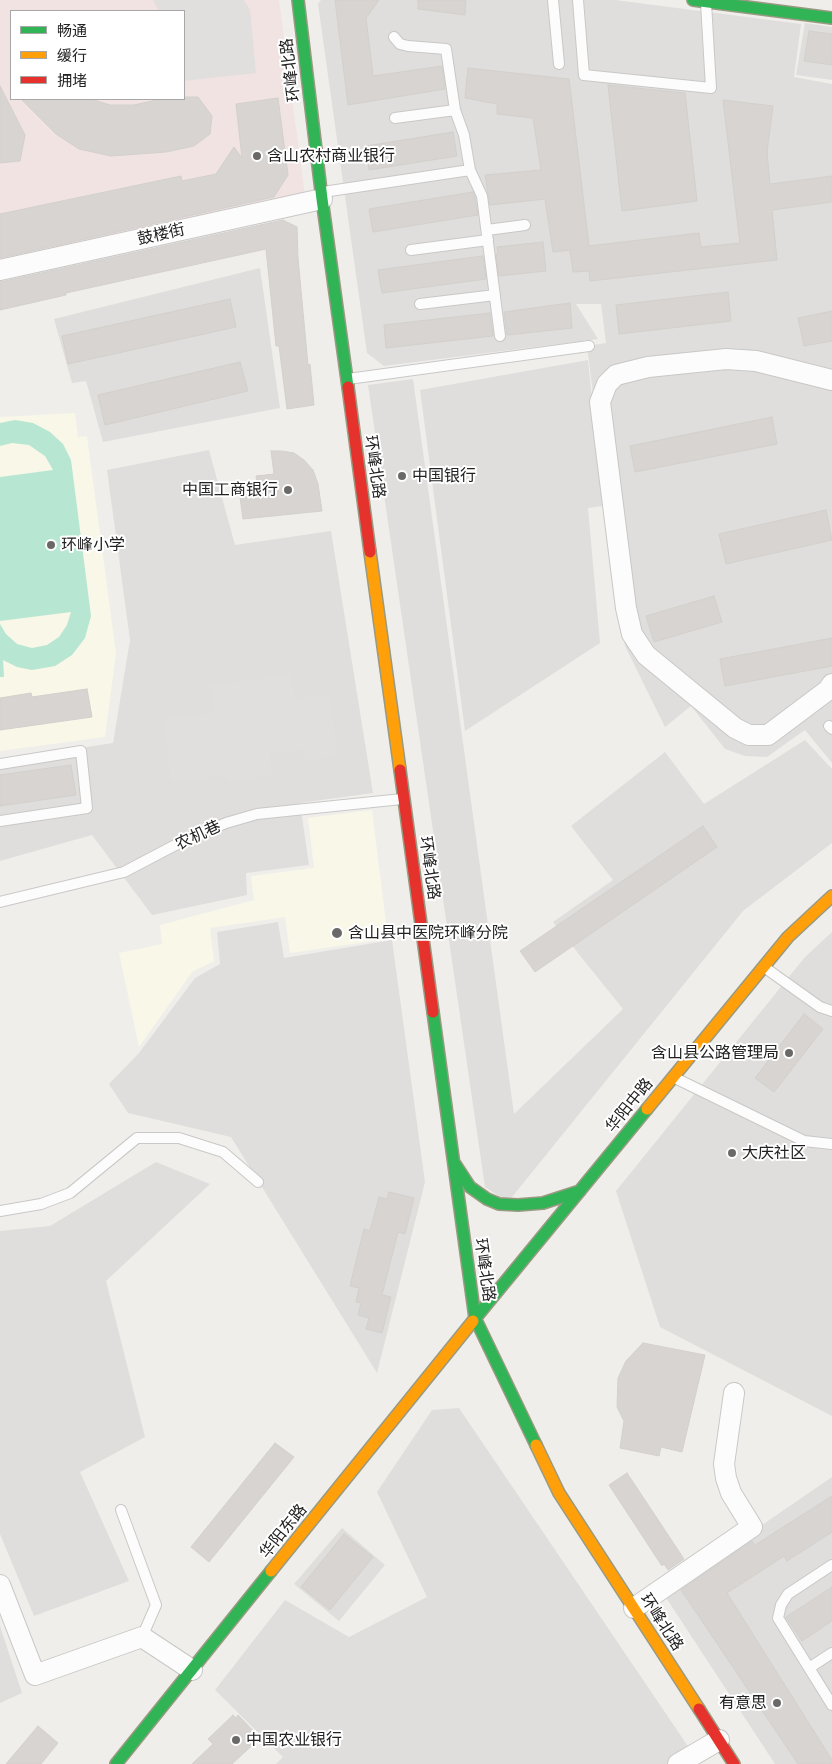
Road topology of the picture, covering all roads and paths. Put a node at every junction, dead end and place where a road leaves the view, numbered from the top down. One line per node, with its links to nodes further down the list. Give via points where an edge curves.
1 (298, 0): 12 (main road, 环峰北路)
2 (552, 0): 8 (lane)
3 (578, 0): 5 (lane, via 584,75 711,88)
4 (693, 0): 5 (main road)
5 (706, 2): 6 (main road)
6 (832, 18)
7 (394, 37): 9 (lane, via 400,44 408,46 446,49)
8 (560, 64)
9 (455, 110): 10 (lane); 11 (lane, via 464,135)
10 (395, 118)
11 (470, 170): 12 (lane); 14 (lane, via 482,196)
12 (322, 196): 16 (street, 鼓楼街); 21 (main road, 环峰北路)
13 (525, 225): 14 (lane)
14 (487, 235): 15 (lane); 17 (lane)
15 (412, 250)
16 (0, 270)
17 (495, 296): 18 (lane); 19 (lane)
18 (420, 304)
19 (500, 336)
20 (589, 346): 21 (lane)
21 (347, 379): 25 (main road, 环峰北路)
22 (832, 380): 23 (street, via 756,361 726,359 648,367 616,375 607,384 600,402 626,608 632,634 646,655 735,728 749,735 768,736)
23 (831, 689)
24 (0, 764): 26 (lane, via 81,751 87,808)
25 (404, 799): 28 (lane, 农机巷, via 257,814 226,823 124,872); 33 (main road, 环峰北路)
26 (0, 821)
27 (832, 896): 29 (main road, 华阳中路, via 788,937)
28 (0, 902)
29 (764, 967): 30 (lane); 31 (main road, 华阳中路)
30 (832, 1012)
31 (673, 1077): 32 (lane, via 804,1141); 35 (main road, 华阳中路)
32 (832, 1144)
33 (454, 1164): 35 (main road, via 470,1187 499,1204 543,1202); 37 (main road, 环峰北路)
34 (258, 1182): 36 (lane, via 223,1152 179,1138 137,1138 70,1193 41,1204)
35 (580, 1191): 37 (main road, 华阳中路)
36 (0, 1211)
37 (475, 1318): 42 (main road, 环峰北路, via 559,1493); 46 (main road, 华阳东路)
38 (734, 1393): 42 (street, via 724,1464 732,1493 752,1527)
39 (122, 1510): 43 (lane, via 156,1605)
40 (832, 1565): 45 (lane, via 788,1594 780,1605 778,1618)
41 (0, 1585): 43 (street, via 36,1675)
42 (634, 1608): 48 (main road, 环峰北路)
43 (142, 1637): 46 (street)
44 (832, 1653): 45 (lane)
45 (809, 1668): 47 (lane)
46 (192, 1670): 49 (main road, 华阳东路)
47 (832, 1705)
48 (719, 1740): 50 (street); 51 (main road, 环峰北路)
49 (116, 1764)
50 (678, 1764)
51 (734, 1764)

